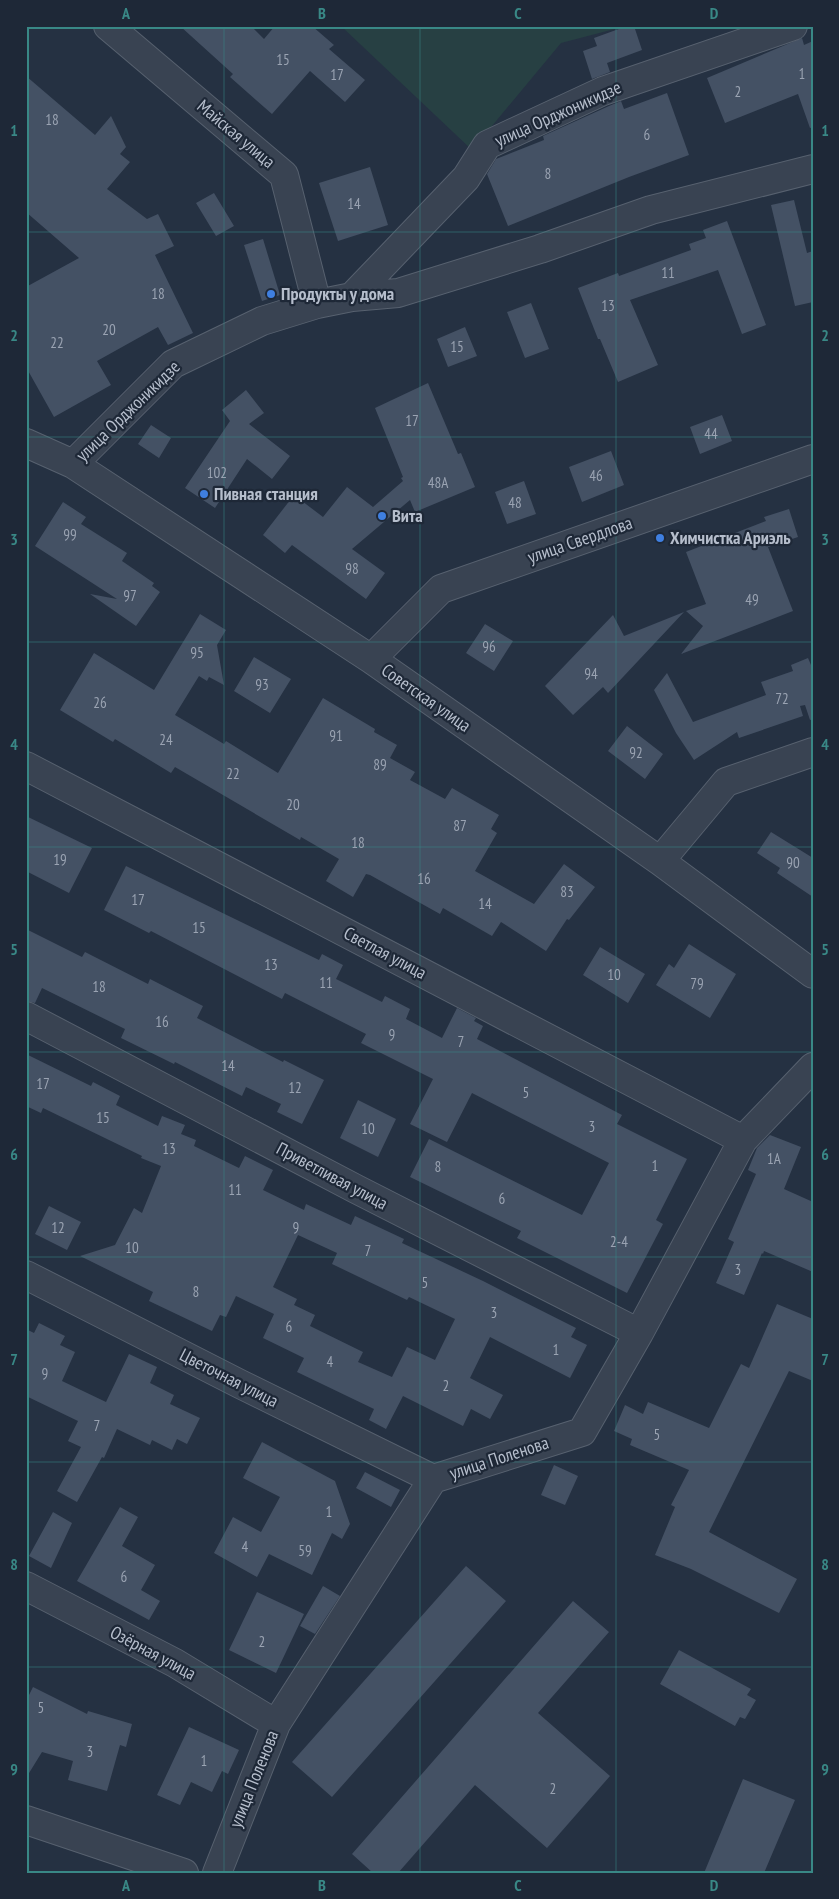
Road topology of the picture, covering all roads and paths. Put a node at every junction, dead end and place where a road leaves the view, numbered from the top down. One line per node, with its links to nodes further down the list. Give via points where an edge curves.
1 (108, 26): 5 (street, Майская улица, via 284,175)
2 (793, 26): 4 (street, улица Орджоникидзе, via 603,91 487,145 466,178)
3 (813, 169): 4 (street, улица Орджоникидзе, via 651,210 398,293)
4 (352, 297): 5 (street, улица Орджоникидзе)
5 (317, 304): 8 (street, улица Орджоникидзе, via 262,321 172,364)
6 (26, 443): 8 (street, Советская улица)
7 (813, 458): 9 (street, улица Свердлова, via 441,589)
8 (73, 464): 9 (street, Советская улица)
9 (371, 659): 12 (street, Советская улица)
10 (813, 752): 12 (street, via 726,782)
11 (26, 766): 16 (street, Светлая улица)
12 (660, 861): 13 (street, Советская улица)
13 (813, 974)
14 (26, 1016): 18 (street, Приветливая улица)
15 (813, 1067): 16 (street, улица Поленова)
16 (743, 1140): 18 (street, улица Поленова)
17 (26, 1275): 19 (street, Цветочная улица)
18 (639, 1333): 19 (street, улица Поленова, via 582,1432)
19 (433, 1479): 21 (street, улица Поленова)
20 (26, 1586): 21 (street, Озёрная улица, via 175,1663)
21 (276, 1724): 24 (street, улица Поленова)
22 (26, 1820): 23 (street)
23 (184, 1873)
24 (217, 1873)

